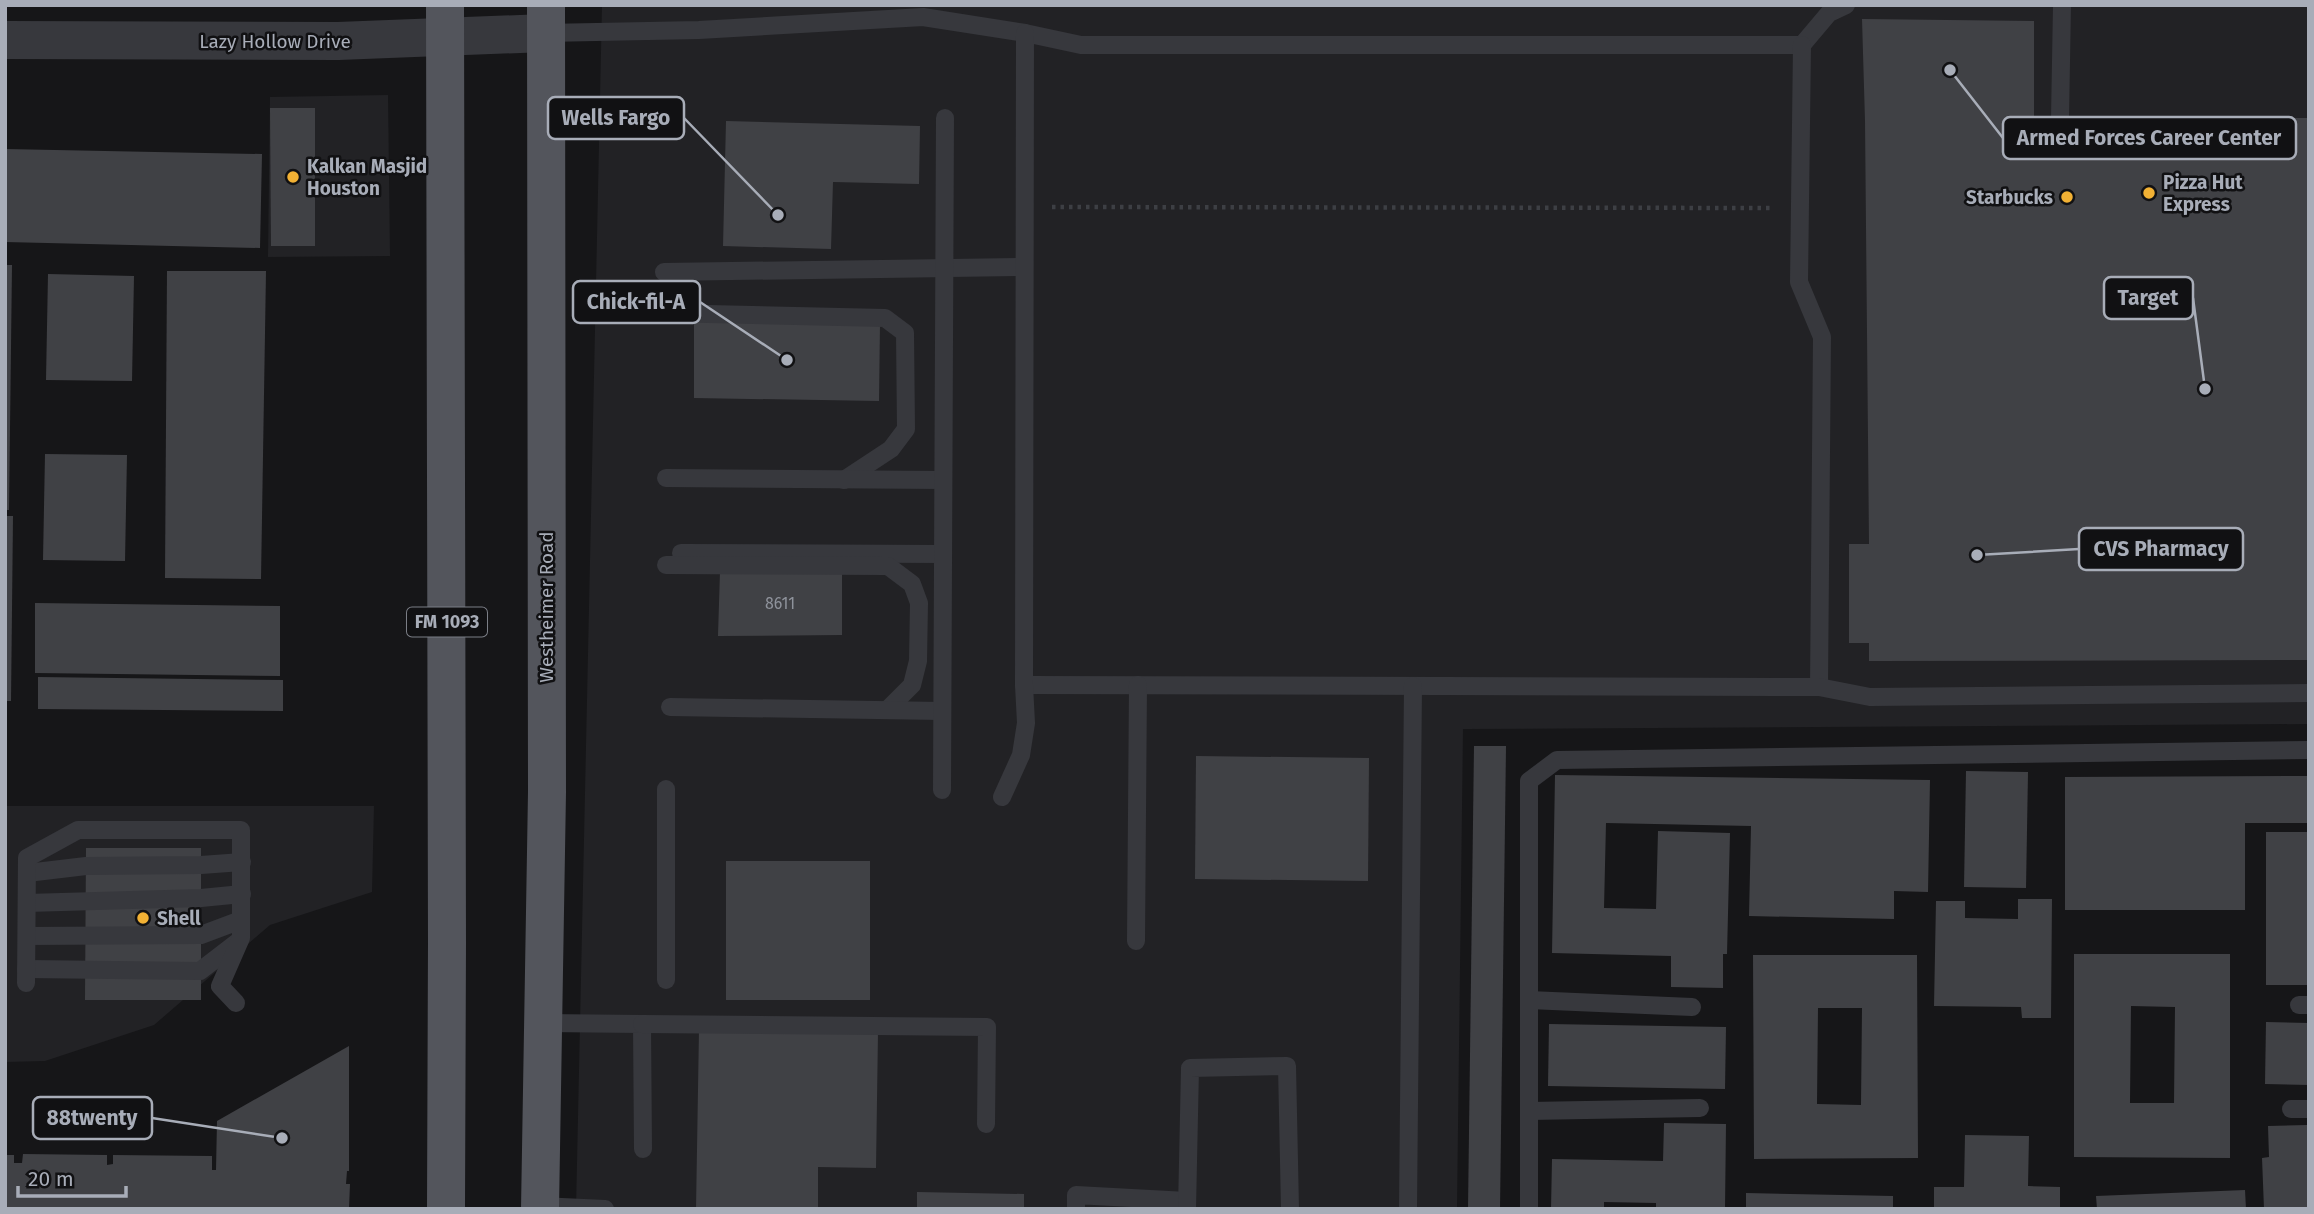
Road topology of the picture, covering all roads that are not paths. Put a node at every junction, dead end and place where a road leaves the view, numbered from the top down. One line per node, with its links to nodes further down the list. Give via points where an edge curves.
1 (1846, 5): 7 (lane, via 1829,13)
2 (2062, 5): 9 (lane)
3 (546, 19): 4 (street, Lazy Hollow Drive); 5 (lane, via 699,30 923,17); 42 (main road, Westheimer Road)
4 (444, 21): 6 (street, Lazy Hollow Drive, via 338,41); 50 (main road, FM 1093)
5 (1026, 33): 7 (lane, via 1082,45); 10 (lane)
6 (5, 40)
7 (1802, 45): 21 (lane, via 1799,282 1822,337)
8 (946, 118): 11 (lane)
9 (2060, 118)
10 (1024, 267): 11 (lane); 18 (lane)
11 (945, 270): 12 (lane); 16 (lane)
12 (664, 272)
13 (664, 313): 15 (lane, via 885,318 905,333 906,429 891,449)
14 (666, 478): 15 (lane)
15 (844, 480): 16 (lane)
16 (943, 480): 17 (lane)
17 (943, 554): 24 (lane, via 666,559 888,566 912,584 919,603 918,661 912,685); 25 (lane)
18 (1024, 685): 19 (lane); 29 (lane, via 1026,723 1021,755)
19 (1138, 685): 20 (lane); 37 (lane)
20 (1413, 686): 21 (lane); 54 (lane)
21 (1818, 687): 22 (lane, via 1870,697)
22 (2309, 693)
23 (670, 707): 24 (lane)
24 (887, 710): 25 (lane)
25 (942, 711): 28 (lane)
26 (2309, 750): 39 (lane, via 1557,761 1529,781)
27 (666, 789): 38 (lane)
28 (942, 790)
29 (1002, 797)
30 (242, 862): 31 (lane, via 86,866); 31 (lane, via 241,830 78,830 27,858); 32 (lane)
31 (27, 873): 33 (lane)
32 (242, 894): 33 (lane); 34 (lane)
33 (27, 903): 35 (lane)
34 (241, 920): 35 (lane, via 201,935); 36 (lane)
35 (26, 936): 36 (lane, via 26,976 200,971)
36 (242, 938): 40 (lane, via 220,986)
37 (1136, 941)
38 (666, 980)
39 (1529, 1000): 41 (lane); 45 (lane)
40 (236, 1003)
41 (1692, 1007)
42 (544, 1023): 43 (lane); 49 (main road, Westheimer Road)
43 (642, 1024): 46 (lane, via 987,1027); 47 (lane)
44 (1700, 1108): 45 (lane)
45 (1529, 1111): 55 (lane)
46 (986, 1124)
47 (643, 1149)
48 (1187, 1205): 52 (lane, via 1076,1195); 53 (lane, via 1190,1068 1287,1066)
49 (540, 1207): 51 (lane)
50 (446, 1209)
51 (605, 1209)
52 (1076, 1209)
53 (1290, 1209)
54 (1408, 1209)
55 (1529, 1209)

